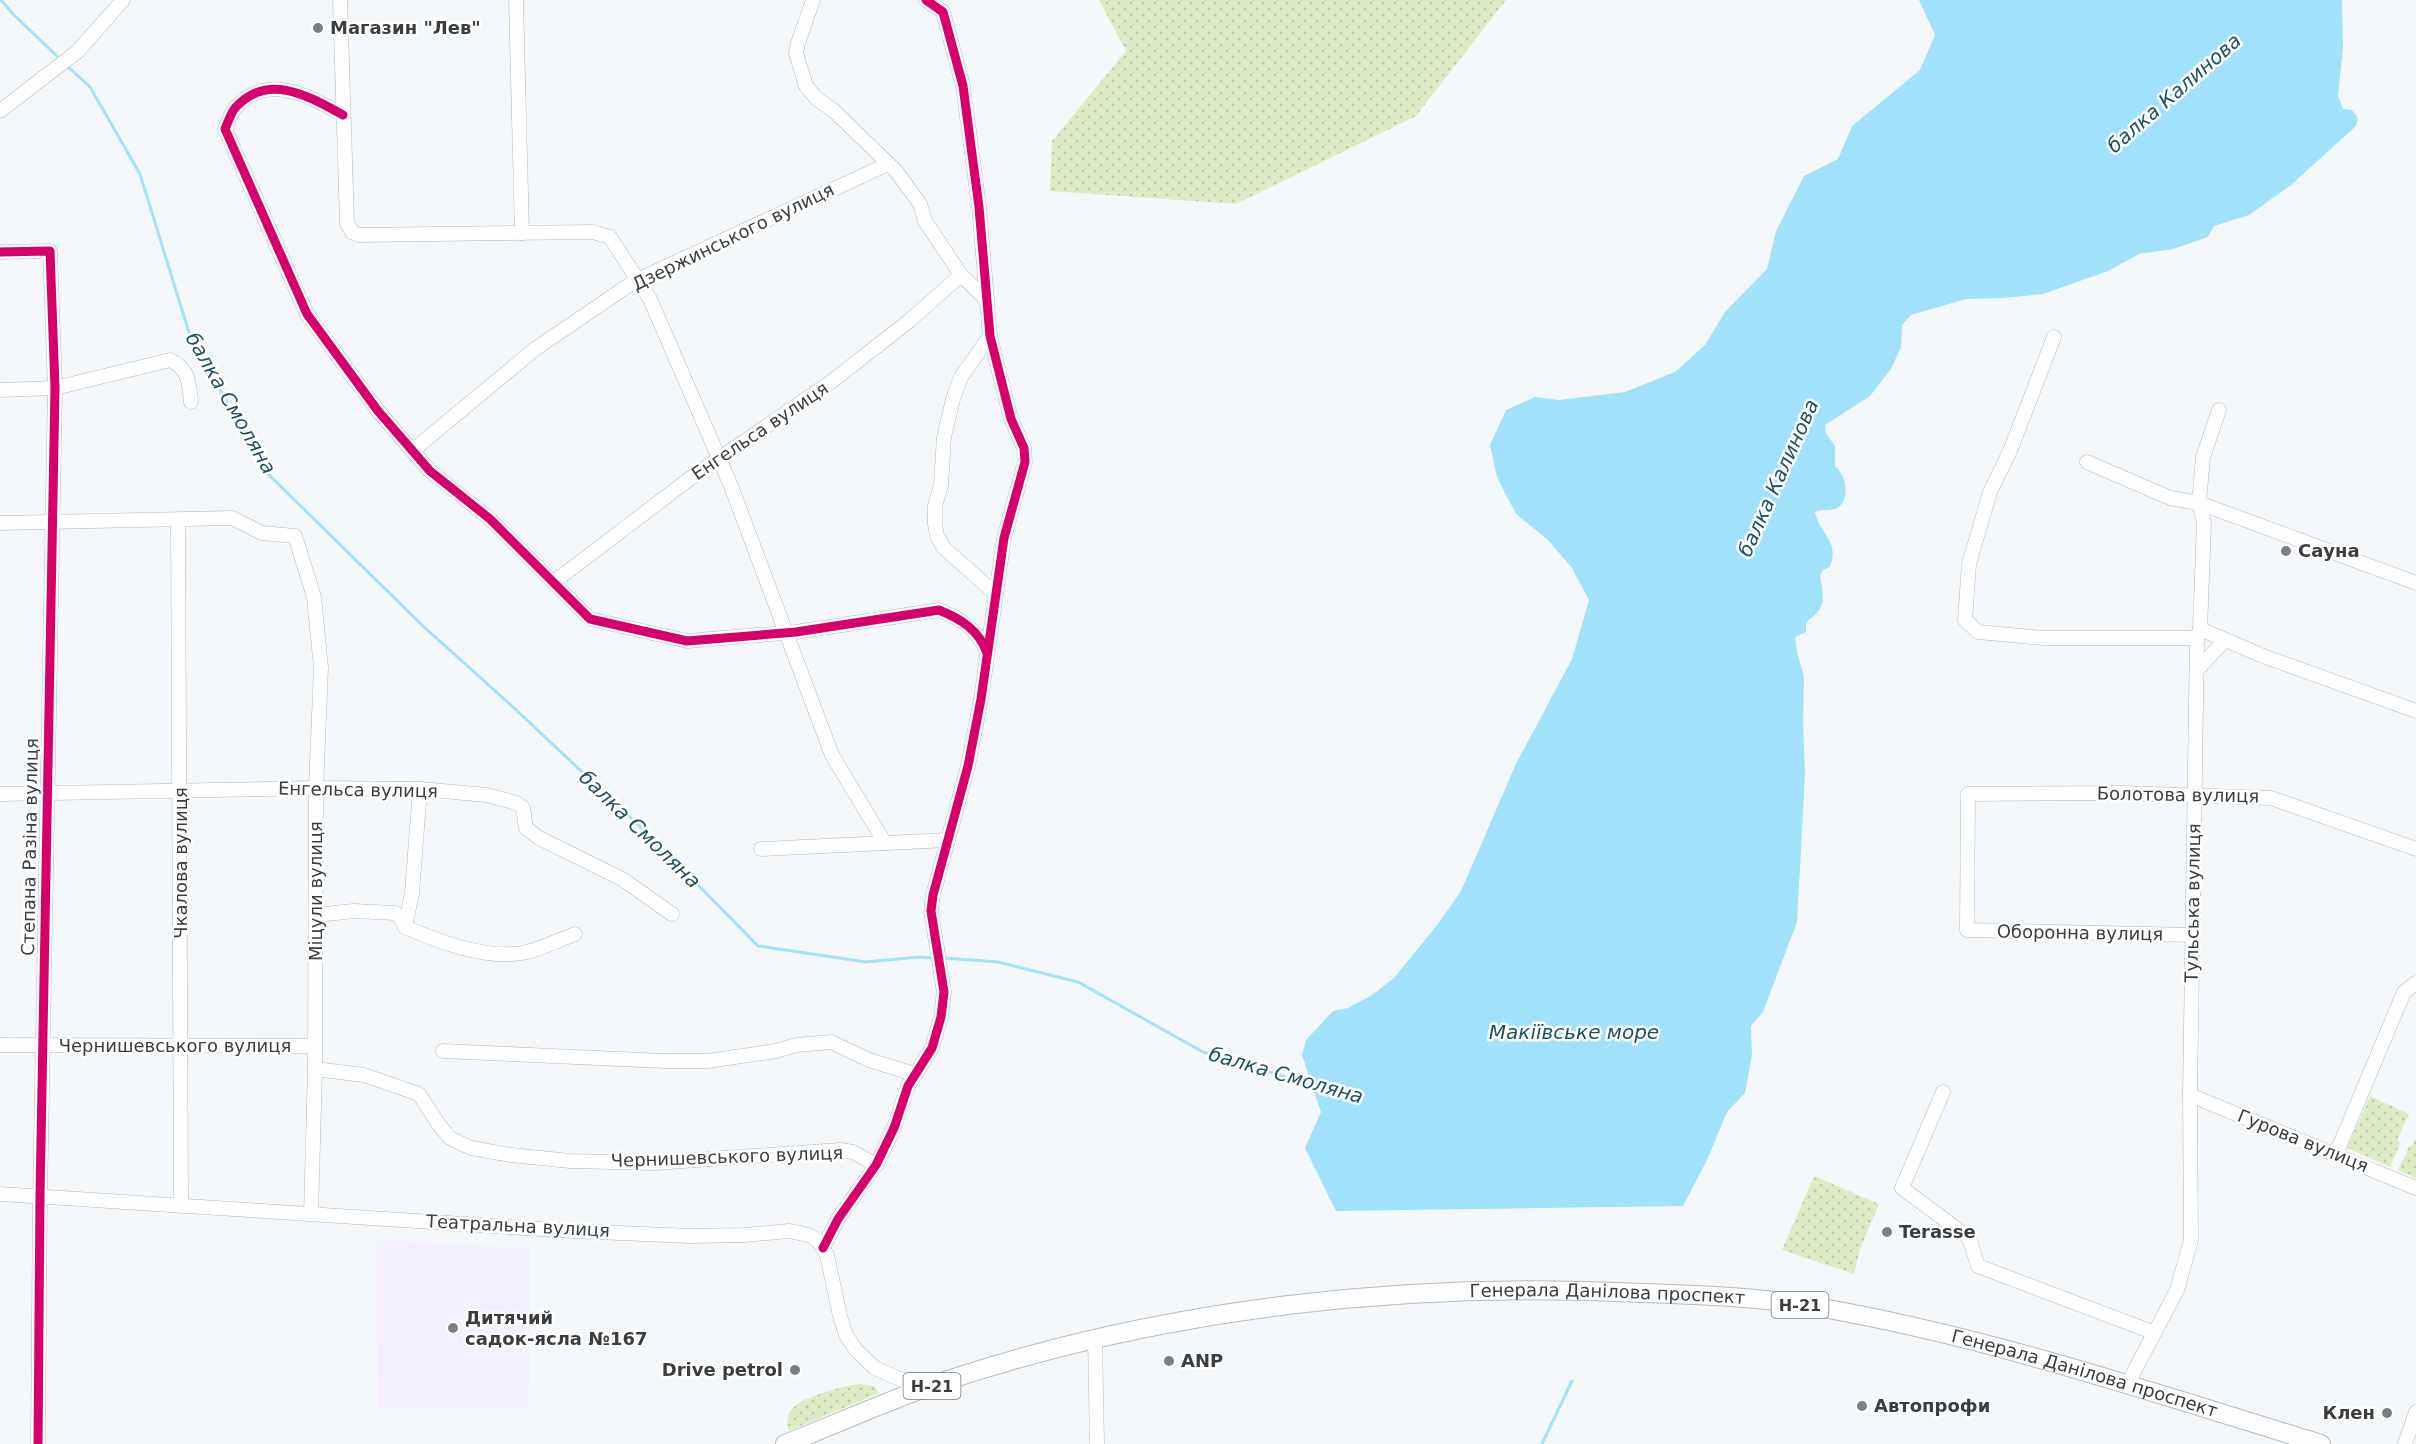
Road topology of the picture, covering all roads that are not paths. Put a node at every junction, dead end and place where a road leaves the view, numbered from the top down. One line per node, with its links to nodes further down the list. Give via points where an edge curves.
1 (123, 0): 6 (street, via 78,51)
2 (340, 0): 7 (street)
3 (516, 0): 9 (street)
4 (813, 0): 8 (street, via 796,53 806,86)
5 (926, 0): 13 (street, via 943,12 963,86)
6 (0, 111)
7 (344, 115): 9 (street, via 347,223 352,232); 20 (street, via 304,94 274,88 252,94 234,108 225,129 307,314)
8 (888, 164): 11 (street, via 920,204 925,221); 12 (street, Дзержинського вулиця)
9 (522, 233): 12 (street, via 593,232 610,237)
10 (0, 252): 16 (street, Степана Разіна вулиця, via 50,251)
11 (962, 275): 13 (street); 21 (street, Енгельса вулиця, via 831,382)
12 (638, 280): 20 (street, Дзержинського вулиця, via 535,349); 21 (street, via 650,299)
13 (987, 300): 14 (street)
14 (990, 336): 29 (street, via 1025,462 1004,538); 29 (street, via 961,377 953,399 944,437 935,524 944,548)
15 (2054, 337): 31 (street, via 1990,492 1969,564 1965,620 1978,632 2043,638)
16 (55, 388): 17 (street); 18 (street, via 170,360 180,365 189,378); 26 (street, Степана Разіна вулиця)
17 (0, 390)
18 (191, 402)
19 (2219, 410): 23 (street, Тульська вулиця, via 2203,457)
20 (412, 451): 27 (street)
21 (719, 459): 27 (street, Енгельса вулиця); 30 (street)
22 (2087, 462): 23 (street, via 2170,498)
23 (2199, 503): 28 (street); 31 (street, Тульська вулиця, via 2204,523)
24 (178, 520): 26 (street); 36 (street, Міцули вулиця, via 232,518 262,533 295,536 314,597 321,668); 38 (street, Чкалова вулиця)
25 (0, 523): 26 (street)
26 (52, 523): 39 (street, Степана Разіна вулиця)
27 (554, 582): 30 (street, via 590,619 687,641)
28 (2416, 583)
29 (996, 594): 33 (street)
30 (786, 633): 33 (street, via 939,610 973,628); 43 (street, via 832,755)
31 (2199, 633): 32 (street); 34 (street, Тульська вулиця)
32 (2225, 640): 34 (street); 35 (street)
33 (987, 654): 42 (street, via 968,766)
34 (2197, 670): 41 (street, Тульська вулиця)
35 (2416, 711)
36 (316, 788): 37 (street, Енгельса вулиця); 38 (street, Енгельса вулиця); 47 (street, Міцули вулиця)
37 (420, 789): 46 (street, Енгельса вулиця, via 487,795 516,803 523,808 526,828 538,838 622,879); 48 (street, via 412,893)
38 (181, 792): 39 (street, Енгельса вулиця); 55 (street, Чкалова вулиця)
39 (48, 793): 40 (street, Енгельса вулиця); 54 (street, Степана Разіна вулиця)
40 (0, 794)
41 (2195, 796): 45 (street, Болотова вулиця, via 2271,798); 49 (street, Болотова вулиця, via 1968,794); 51 (street, Тульська вулиця)
42 (948, 840): 43 (street); 59 (street, via 932,903 944,992 941,1017 932,1048)
43 (885, 843): 44 (street)
44 (761, 849)
45 (2416, 849)
46 (672, 914)
47 (316, 915): 48 (street, via 354,911 395,914); 56 (street, Міцули вулиця)
48 (405, 927): 50 (street, via 494,954 527,952)
49 (1967, 930): 51 (street, Оборонна вулиця)
50 (575, 934)
51 (2193, 935): 61 (street, Тульська вулиця)
52 (2416, 983): 62 (street, via 2404,992)
53 (0, 1045): 54 (street, Чернишевського вулиця)
54 (43, 1046): 55 (street, Чернишевського вулиця); 66 (street, Степана Разіна вулиця)
55 (182, 1046): 56 (street, Чернишевського вулиця); 67 (street, Чкалова вулиця)
56 (314, 1046): 58 (street, Міцули вулиця)
57 (443, 1051): 59 (street, via 708,1061 831,1042 869,1060)
58 (315, 1069): 63 (street, Чернишевського вулиця, via 364,1075 419,1094 450,1138 491,1152 570,1161 654,1163 840,1150 853,1152); 68 (street, Міцули вулиця)
59 (914, 1074): 63 (street)
60 (1943, 1092): 70 (street, via 1902,1188 1969,1238 1978,1266)
61 (2190, 1095): 62 (street, Гурова вулиця); 70 (street, Тульська вулиця, via 2191,1240 2177,1290)
62 (2336, 1154): 64 (street, Гурова вулиця)
63 (876, 1165): 69 (street)
64 (2416, 1188)
65 (0, 1194): 66 (street, Театральна вулиця)
66 (40, 1196): 67 (street, Театральна вулиця); 75 (street, Степана Разіна вулиця)
67 (181, 1206): 68 (street, Театральна вулиця)
68 (310, 1214): 69 (street, Театральна вулиця, via 690,1236 789,1231 811,1236)
69 (823, 1248): 72 (street, via 843,1325 856,1350 875,1368 902,1380)
70 (2155, 1333): 73 (street, Тульська вулиця)
71 (1095, 1339): 72 (main road, Н-21); 73 (main road, Генерала Данілова проспект / Н-21, via 1261,1308 1348,1298 1441,1292 1606,1291 1718,1296 1814,1306 1973,1340); 77 (street)
72 (946, 1380): 76 (main road, Н-21)
73 (2127, 1385): 78 (main road, Генерала Данілова проспект / Н-21)
74 (2416, 1412): 79 (street)
75 (38, 1444)
76 (786, 1444)
77 (1097, 1444)
78 (2321, 1444)
79 (2405, 1444)

